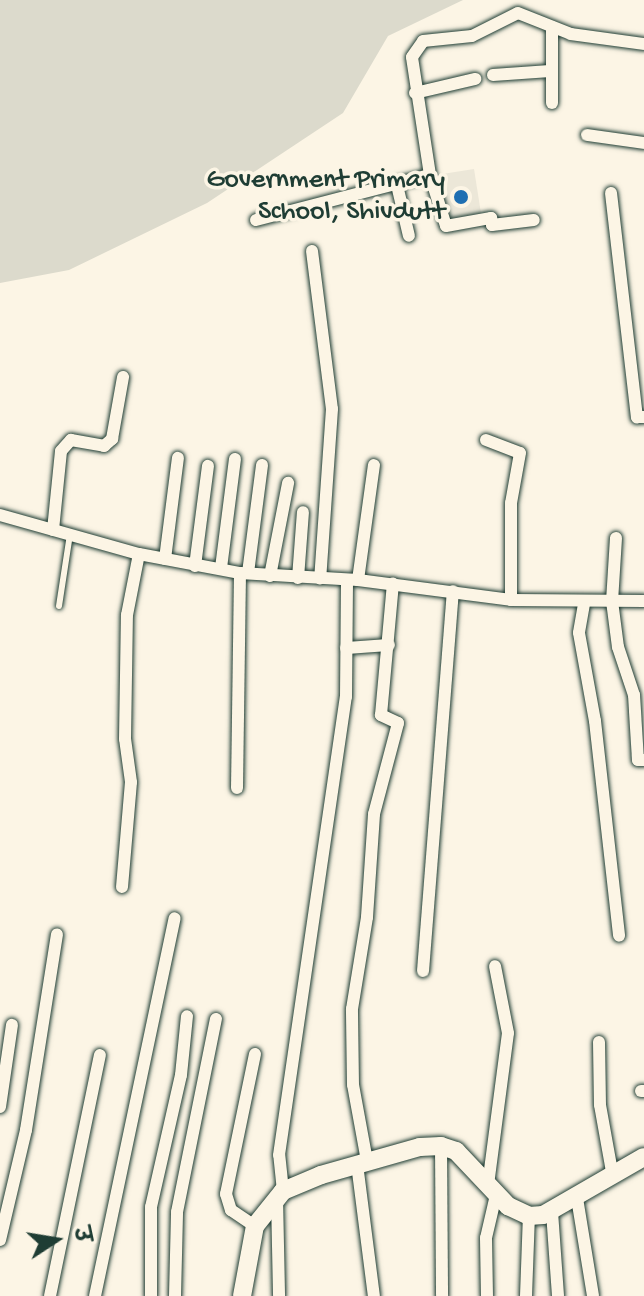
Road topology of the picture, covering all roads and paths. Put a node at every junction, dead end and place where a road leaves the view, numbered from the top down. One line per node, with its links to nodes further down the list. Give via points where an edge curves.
1 (552, 27): 2 (street); 3 (street); 6 (street, via 511,14 472,36 423,41 413,50)
2 (644, 44)
3 (550, 71): 4 (street); 7 (street)
4 (493, 75)
5 (475, 79): 6 (street)
6 (415, 93): 10 (street)
7 (552, 103)
8 (587, 135): 9 (street)
9 (644, 143)
10 (430, 175): 11 (street); 14 (street, via 446,226 491,218 492,225)
11 (397, 185): 13 (street); 15 (street)
12 (611, 193): 18 (street, via 637,417)
13 (256, 220)
14 (534, 220)
15 (409, 236)
16 (312, 251): 38 (street, via 332,409)
17 (123, 377): 28 (street, via 112,439 104,446 71,440 61,451)
18 (644, 417)
19 (486, 440): 42 (street, via 520,453 511,503)
20 (178, 458): 32 (street)
21 (235, 459): 34 (street)
22 (262, 465): 35 (street)
23 (374, 465): 39 (street)
24 (208, 466): 33 (street)
25 (288, 483): 36 (street)
26 (303, 512): 37 (street)
27 (0, 515): 28 (street)
28 (53, 530): 29 (street)
29 (70, 534): 31 (street); 46 (lane)
30 (616, 538): 43 (street)
31 (139, 554): 32 (street); 51 (street, via 127,615 125,739 131,782)
32 (165, 559): 33 (street)
33 (195, 566): 34 (street)
34 (221, 568): 35 (street)
35 (244, 573): 36 (street); 50 (street)
36 (270, 576): 37 (street)
37 (298, 578): 38 (street)
38 (320, 579): 39 (street)
39 (352, 580): 40 (street); 48 (street)
40 (393, 584): 41 (street); 47 (street)
41 (453, 591): 42 (street); 56 (street)
42 (511, 600): 45 (street)
43 (612, 601): 44 (street); 45 (street); 49 (street, via 618,647 634,695 638,760)
44 (644, 601)
45 (584, 604): 54 (street, via 579,633 595,721 601,811)
46 (59, 606)
47 (389, 645): 48 (street); 66 (street, via 381,715 398,723 374,814 367,917 352,1009 352,1073)
48 (346, 648): 69 (street, via 346,697 279,1155)
49 (644, 760)
50 (237, 788)
51 (122, 887)
52 (175, 918): 76 (street)
53 (57, 934): 74 (street, via 26,1130)
54 (619, 936)
55 (495, 966): 68 (street, via 508,1042)
56 (423, 971)
57 (187, 1016): 77 (street, via 181,1075 151,1207)
58 (216, 1019): 78 (street, via 177,1212)
59 (12, 1025): 63 (street)
60 (599, 1042): 67 (street, via 600,1105)
61 (255, 1054): 73 (street, via 226,1194 231,1210)
62 (100, 1055): 75 (street)
63 (0, 1107)
64 (441, 1146): 66 (main road); 68 (main road, via 456,1151); 82 (street)
65 (644, 1157): 67 (main road)
66 (362, 1163): 69 (main road); 81 (street)
67 (612, 1172): 70 (main road)
68 (492, 1190): 72 (main road); 83 (street)
69 (280, 1195): 73 (main road); 80 (street)
70 (577, 1198): 71 (main road); 86 (street)
71 (552, 1212): 72 (main road); 85 (street)
72 (529, 1216): 84 (street)
73 (255, 1226): 79 (main road)
74 (0, 1240)
75 (50, 1296)
76 (95, 1296)
77 (151, 1296)
78 (175, 1296)
79 (242, 1296)
80 (279, 1296)
81 (374, 1296)
82 (442, 1296)
83 (487, 1296)
84 (526, 1296)
85 (558, 1296)
86 (593, 1296)

